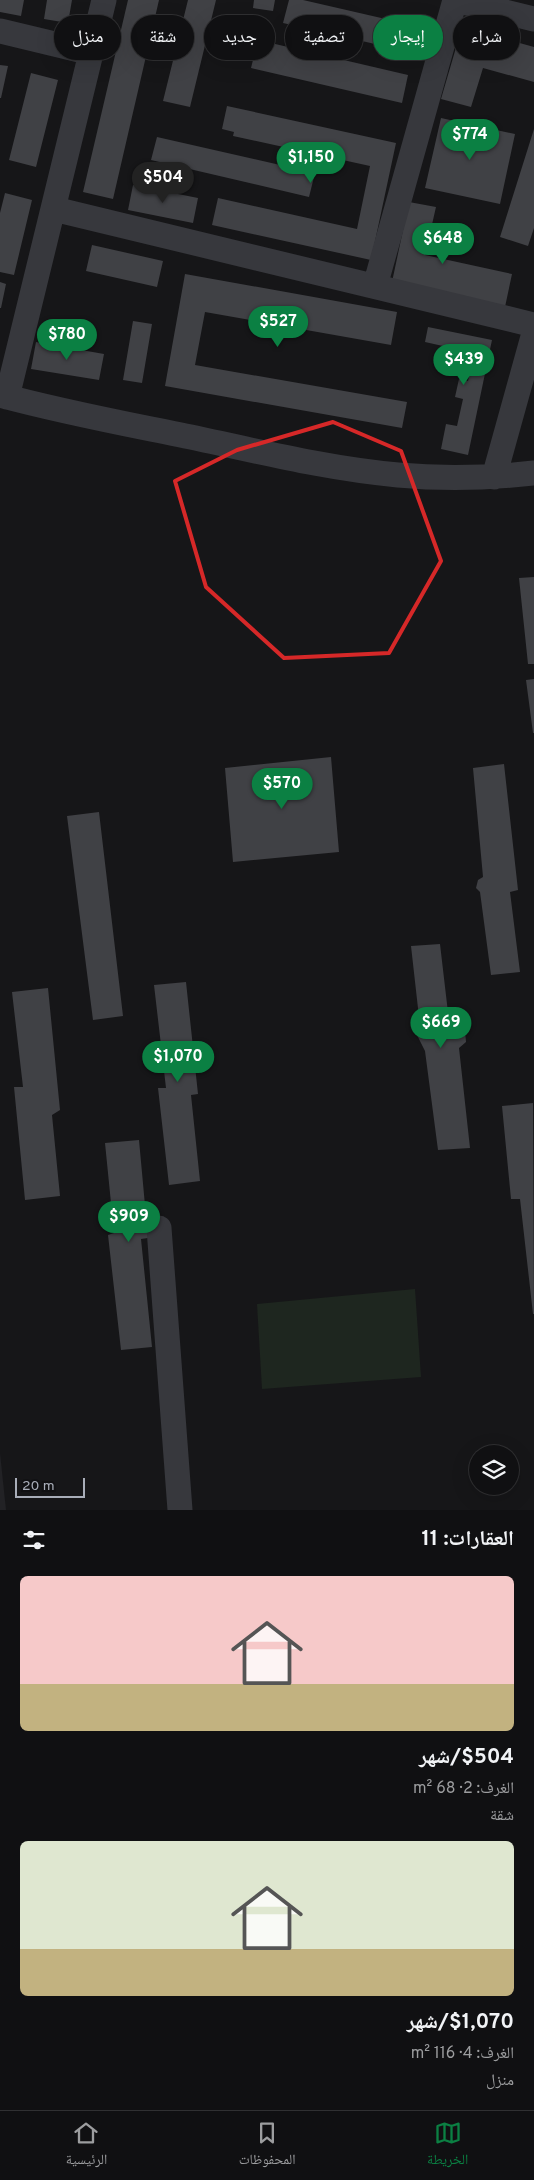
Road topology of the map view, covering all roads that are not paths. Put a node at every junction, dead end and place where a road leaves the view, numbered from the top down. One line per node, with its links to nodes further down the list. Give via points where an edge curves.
1 (104, 0): 3 (street)
2 (455, 0): 4 (street); 9 (street)
3 (101, 15)
4 (534, 18)
5 (0, 31): 6 (street)
6 (54, 44)
7 (90, 60): 8 (street)
8 (54, 208): 9 (street); 12 (street)
9 (375, 286): 10 (street)
10 (534, 325)
11 (534, 333): 14 (street)
12 (3, 396): 14 (street, via 354,469 398,475)
13 (534, 473): 14 (street)
14 (494, 477)
15 (159, 1228): 16 (street)
16 (180, 1510)

